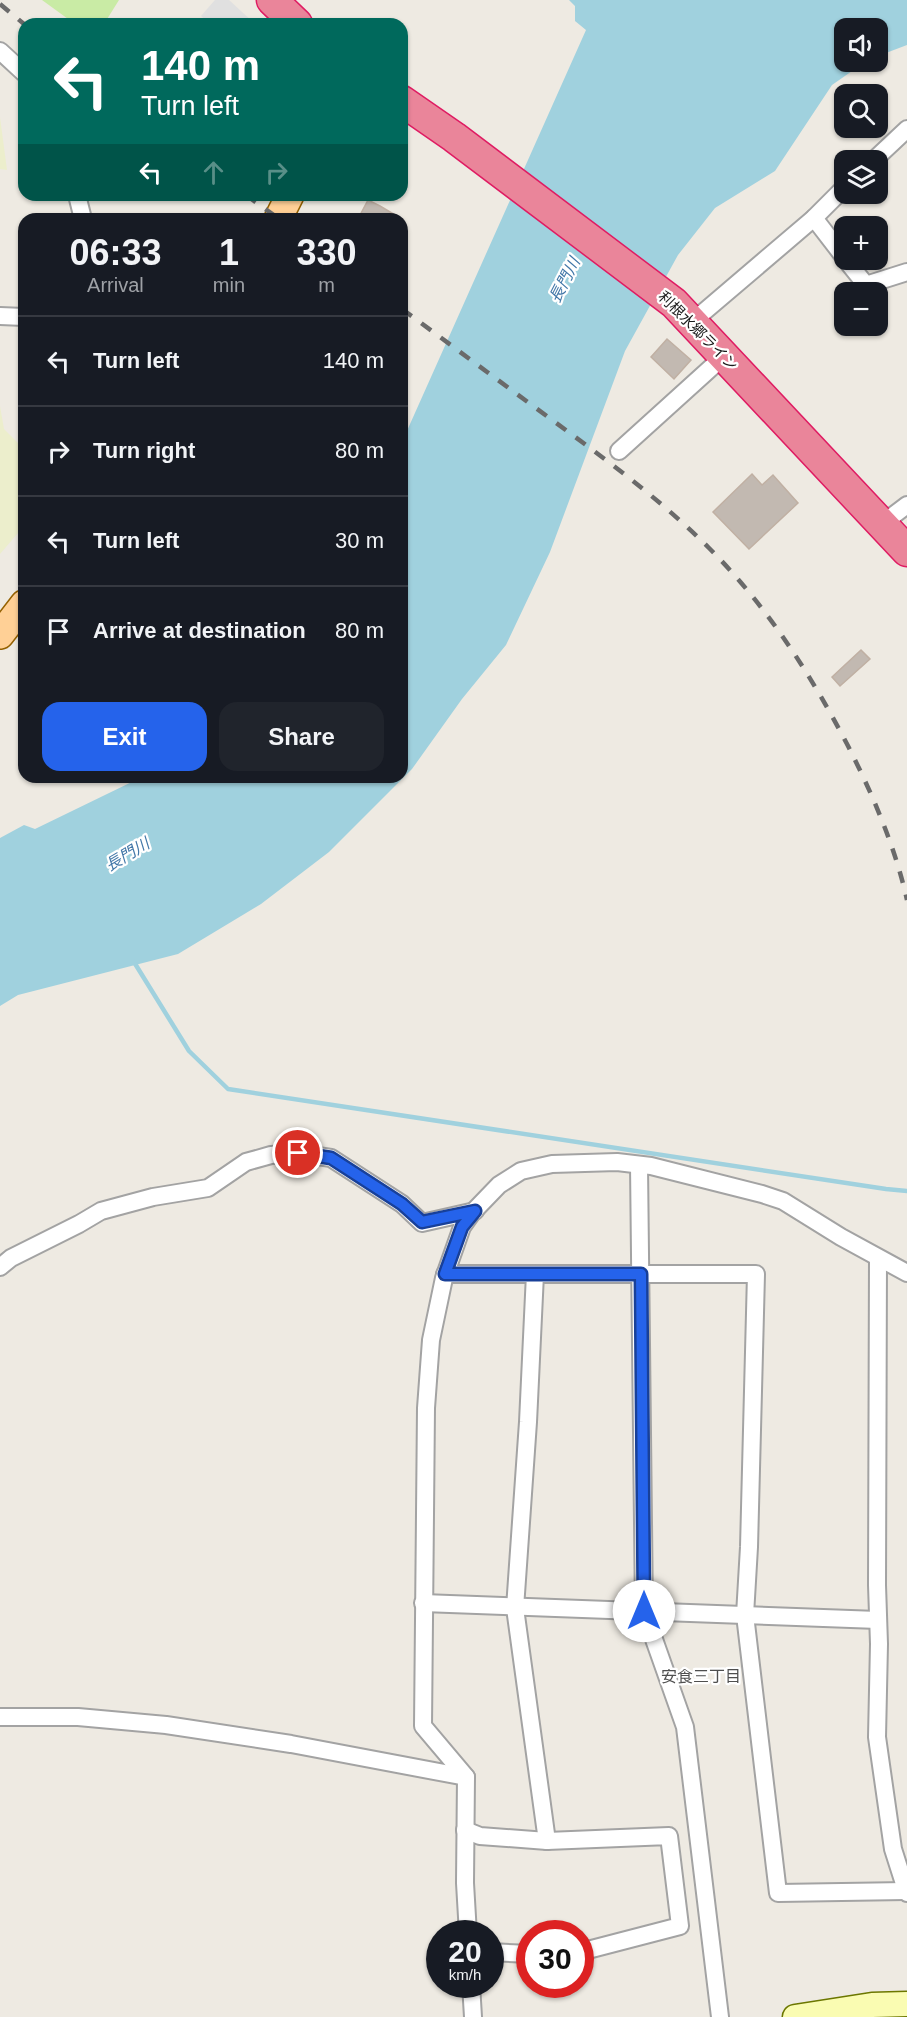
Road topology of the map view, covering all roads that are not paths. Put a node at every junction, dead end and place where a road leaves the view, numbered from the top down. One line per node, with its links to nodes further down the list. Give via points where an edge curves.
1 (272, 0): 2 (highway)
2 (291, 18)
3 (0, 51): 4 (street)
4 (18, 68)
5 (408, 105): 13 (highway, 利根水郷ライン)
6 (907, 129): 7 (street)
7 (885, 150)
8 (834, 199): 9 (street)
9 (814, 218): 10 (street); 13 (street)
10 (834, 244)
11 (854, 270): 12 (street, via 866,285)
12 (907, 272)
13 (683, 312): 16 (highway, 利根水郷ライン)
14 (0, 315): 15 (street)
15 (18, 316)
16 (724, 356): 17 (street); 19 (highway, 利根水郷ライン)
17 (619, 451)
18 (907, 505): 19 (street)
19 (882, 524): 20 (highway, 利根水郷ライン)
20 (907, 551)
21 (18, 612): 22 (main road)
22 (0, 635)
23 (639, 1165): 24 (street, via 586,1161 521,1171 499,1185); 25 (street, via 783,1201); 30 (street)
24 (475, 1211): 26 (street, via 422,1222 402,1204 331,1158 298,1153 271,1155 246,1162 208,1188 101,1210); 28 (street, via 462,1227)
25 (878, 1258): 27 (street); 35 (street)
26 (0, 1267)
27 (907, 1273)
28 (445, 1274): 29 (street); 31 (street, via 428,1370)
29 (535, 1274): 30 (street); 32 (street)
30 (641, 1274): 33 (street); 34 (street, via 756,1274)
31 (423, 1603): 32 (street); 37 (street, via 423,1726)
32 (515, 1606): 33 (street); 39 (street)
33 (644, 1611): 34 (street); 46 (street, via 685,1728)
34 (745, 1615): 35 (street); 40 (street, via 778,1893)
35 (878, 1620): 40 (street, via 877,1737 893,1850)
36 (0, 1717): 37 (street, via 78,1717 166,1725)
37 (466, 1777): 38 (street)
38 (465, 1830): 39 (street, via 480,1836); 41 (street)
39 (547, 1841): 42 (street, via 669,1836 680,1926)
40 (907, 1892)
41 (467, 1920)
42 (594, 1948)
43 (472, 1998): 45 (street)
44 (907, 2004): 47 (street, via 872,2005)
45 (473, 2017)
46 (720, 2017)
47 (795, 2017)

